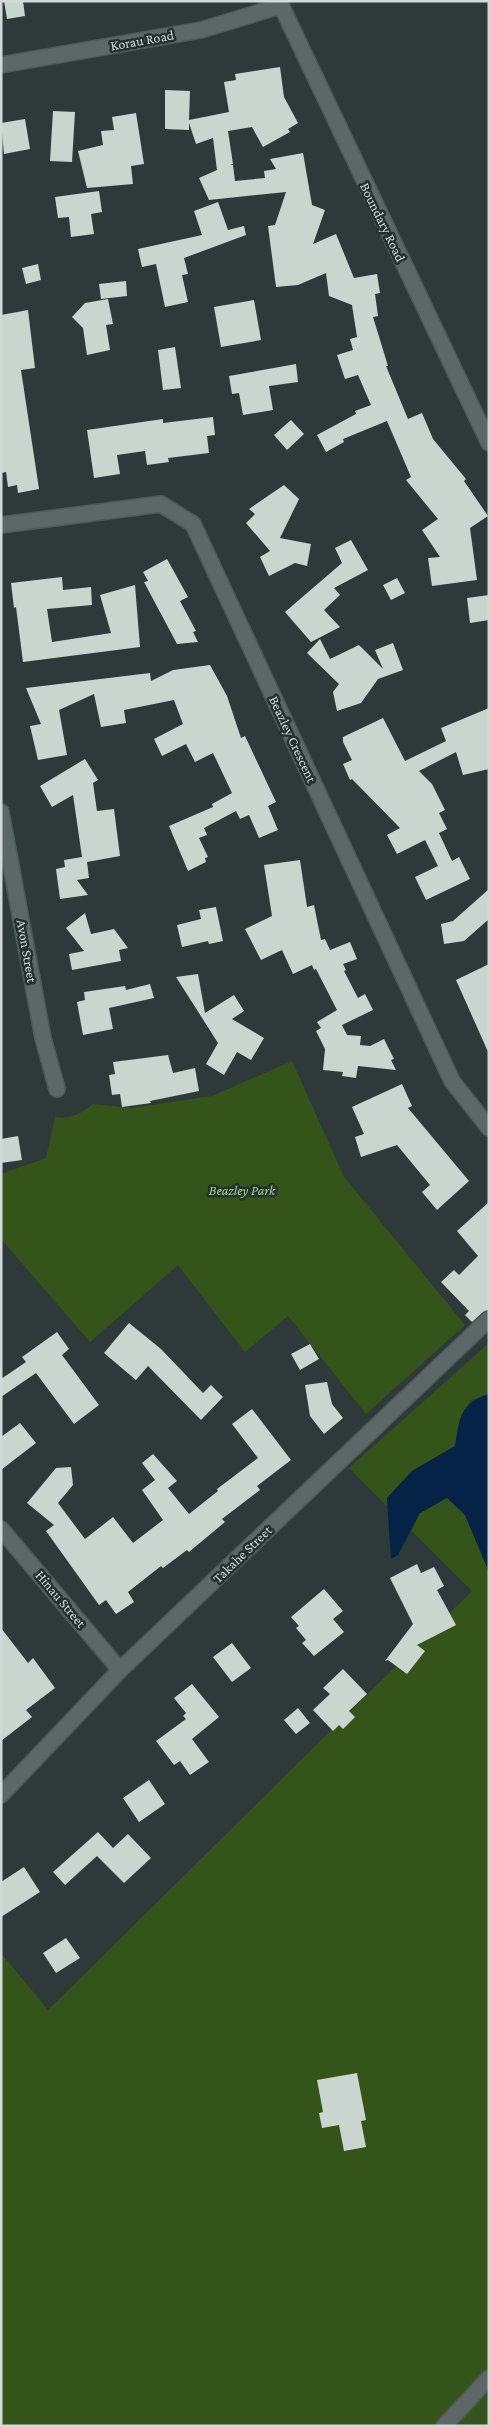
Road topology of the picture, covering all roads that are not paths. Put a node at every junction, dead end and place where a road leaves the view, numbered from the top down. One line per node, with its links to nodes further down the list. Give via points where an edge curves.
1 (279, 4): 2 (street, Korau Road, via 201,30); 3 (street, Boundary Road)
2 (1, 65)
3 (489, 442)
4 (1, 525): 7 (street, Beazley Crescent, via 161,504 193,524 452,1081)
5 (1, 812): 6 (street, Avon Street, via 43,1038)
6 (57, 1089)
7 (489, 1128)
8 (489, 1320): 10 (street, Takahe Street)
9 (1, 1529): 10 (street, Hinau Street)
10 (120, 1670): 11 (street, Takahe Street)
11 (1, 1795)
12 (489, 2378): 13 (street)
13 (444, 2426)

